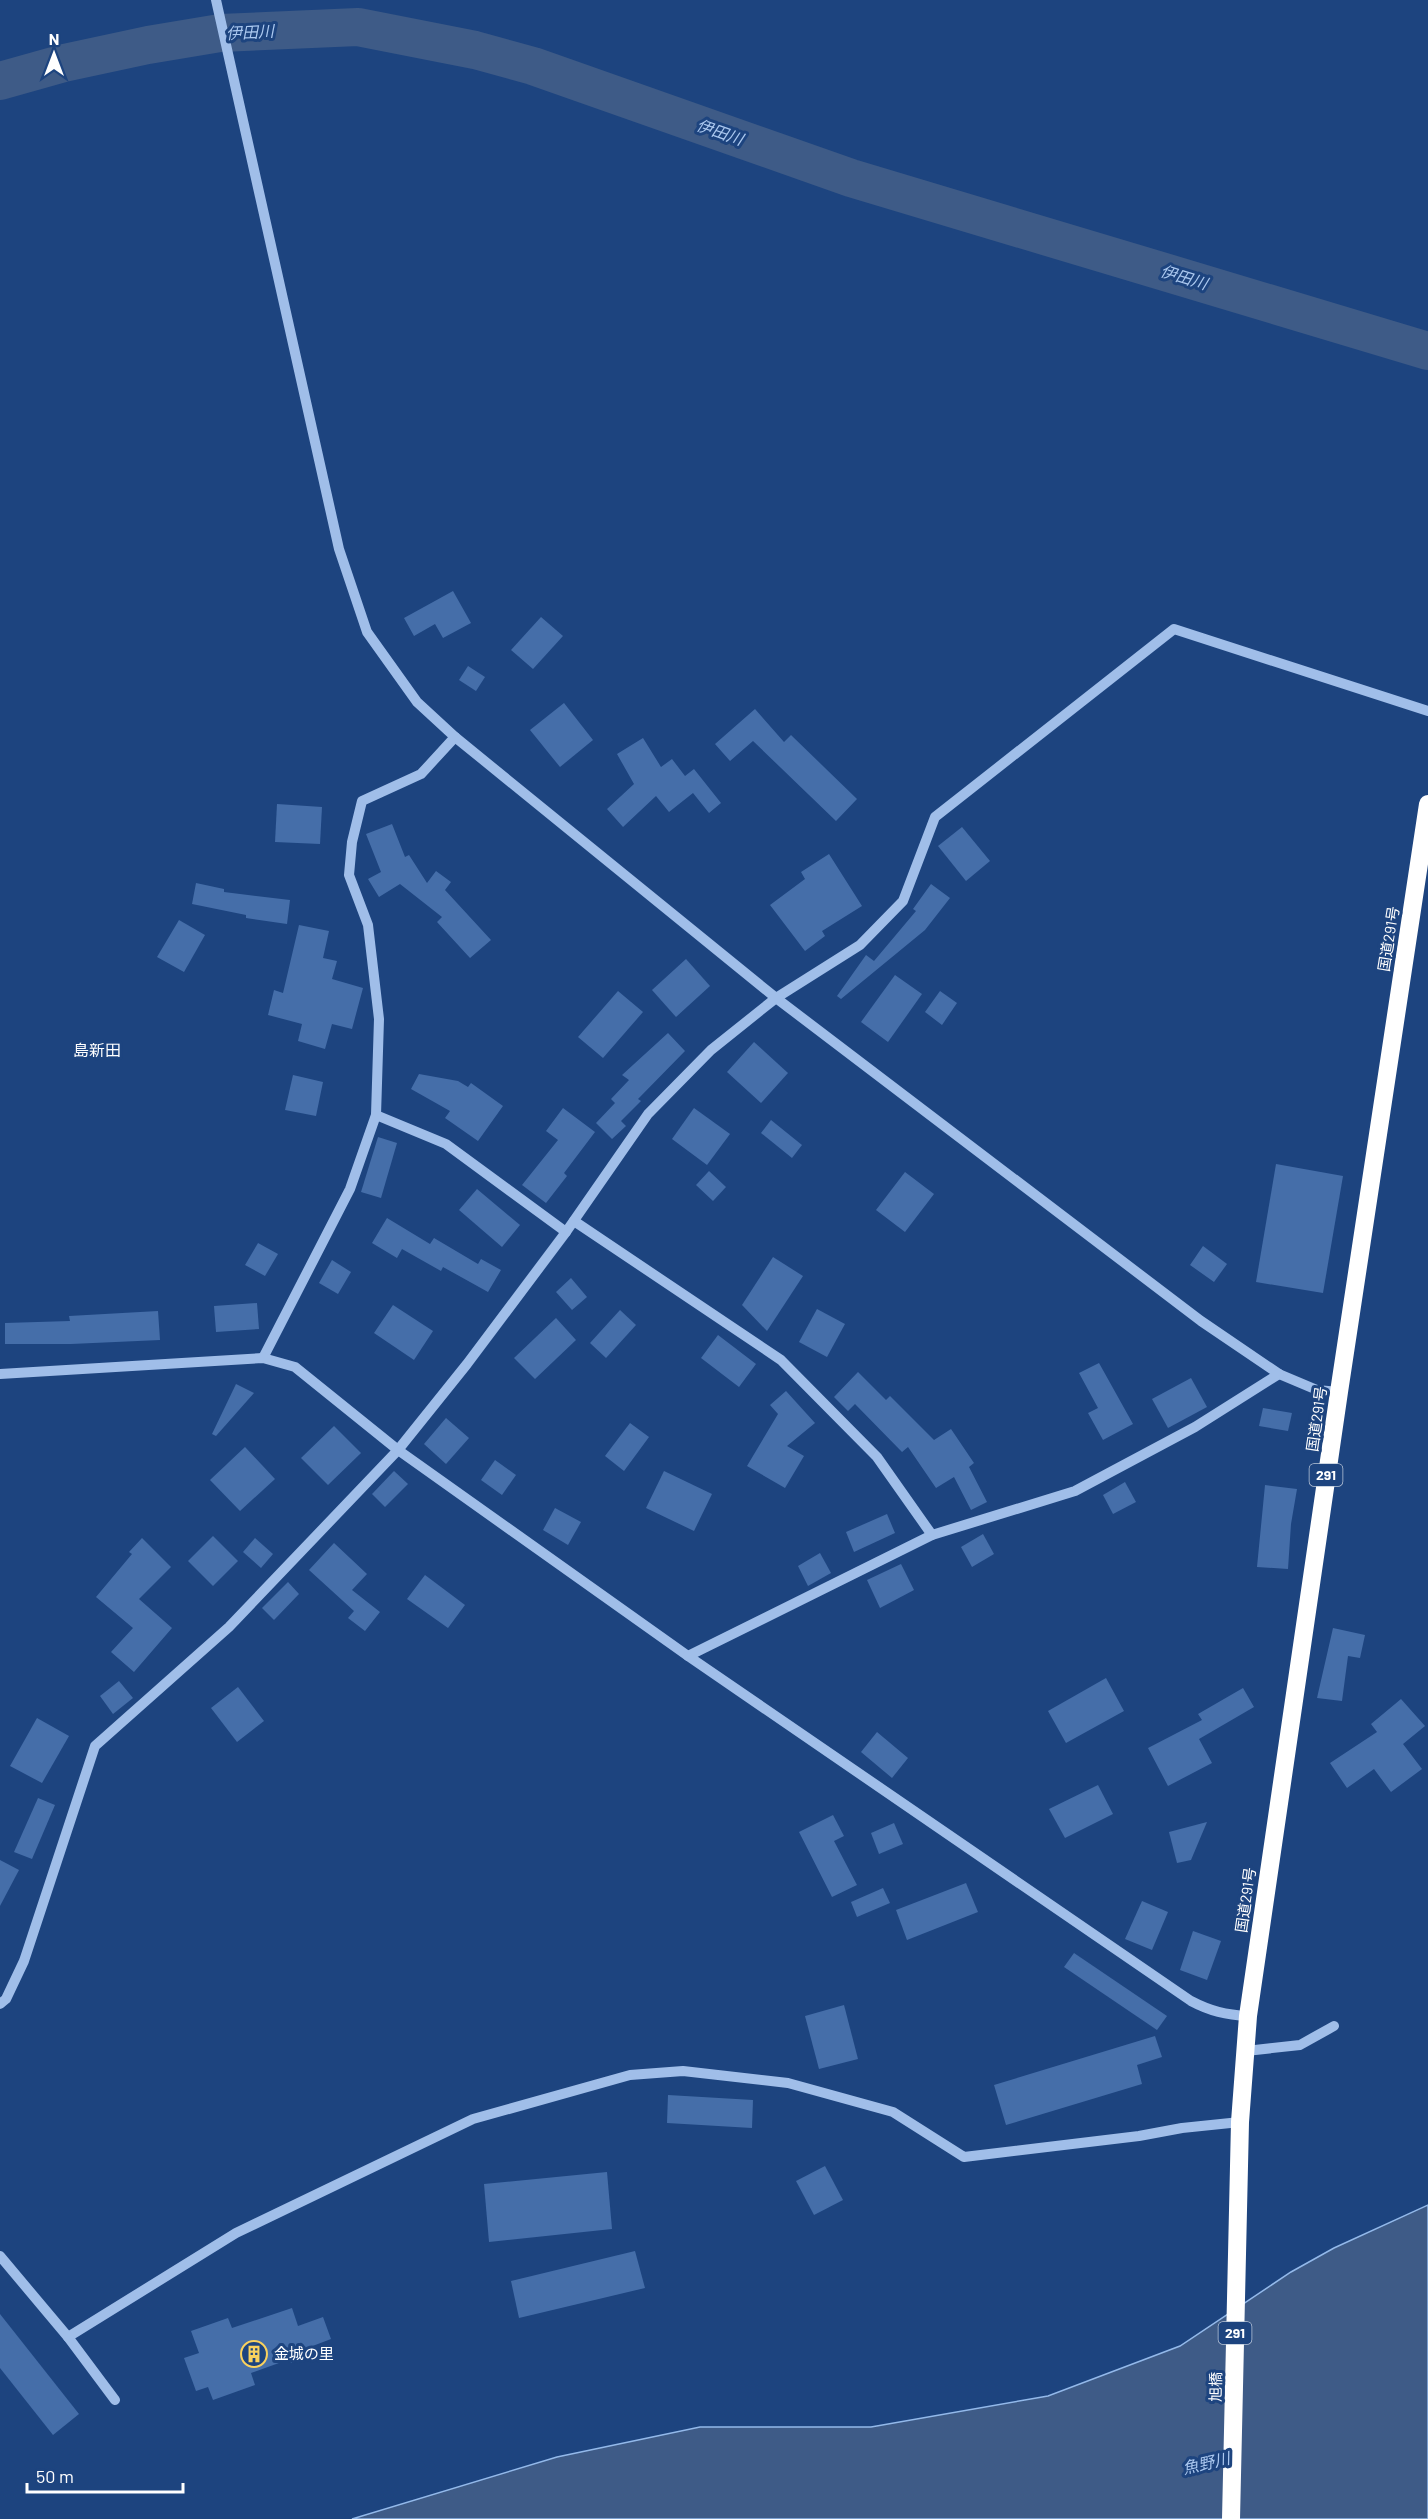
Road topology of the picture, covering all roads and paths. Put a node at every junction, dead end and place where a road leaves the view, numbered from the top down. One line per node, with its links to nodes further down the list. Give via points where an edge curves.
1 (216, 0): 3 (street, via 339,549 367,632 417,702)
2 (1428, 711): 5 (street, via 1174,629 935,817 903,901 860,945)
3 (455, 737): 5 (street); 6 (street, via 420,774 362,801 352,842 348,875 368,925 379,1019)
4 (1428, 804): 12 (highway, 国道291号 / 291)
5 (776, 998): 7 (street, via 711,1050 648,1114); 11 (street, via 1201,1321)
6 (376, 1115): 8 (street, via 446,1144); 9 (street, via 350,1189)
7 (574, 1221): 8 (street); 14 (street, via 781,1360 877,1457)
8 (566, 1233): 13 (street)
9 (263, 1358): 10 (street); 13 (street, via 295,1367)
10 (0, 1374)
11 (1279, 1374): 12 (street, via 1317,1390); 14 (street, via 1195,1427 1075,1491)
12 (1339, 1392): 17 (highway, 国道291号 / 291)
13 (398, 1450): 15 (street); 16 (street, via 229,1627 95,1746 24,1961)
14 (932, 1535): 15 (street)
15 (688, 1656): 17 (street, via 1191,2001 1228,2015)
16 (0, 2004)
17 (1248, 2016): 19 (highway, 国道291号 / 291)
18 (1334, 2026): 19 (street, via 1300,2045)
19 (1246, 2051): 20 (highway, 国道291号 / 291)
20 (1240, 2122): 21 (highway, 国道291号 / 291); 23 (street, via 964,2157 893,2112 788,2083 683,2071 630,2075 473,2119 236,2233)
21 (1239, 2148): 25 (highway, 旭橋 / 291)
22 (0, 2256): 23 (street)
23 (68, 2337): 24 (street)
24 (115, 2400)
25 (1231, 2519)

